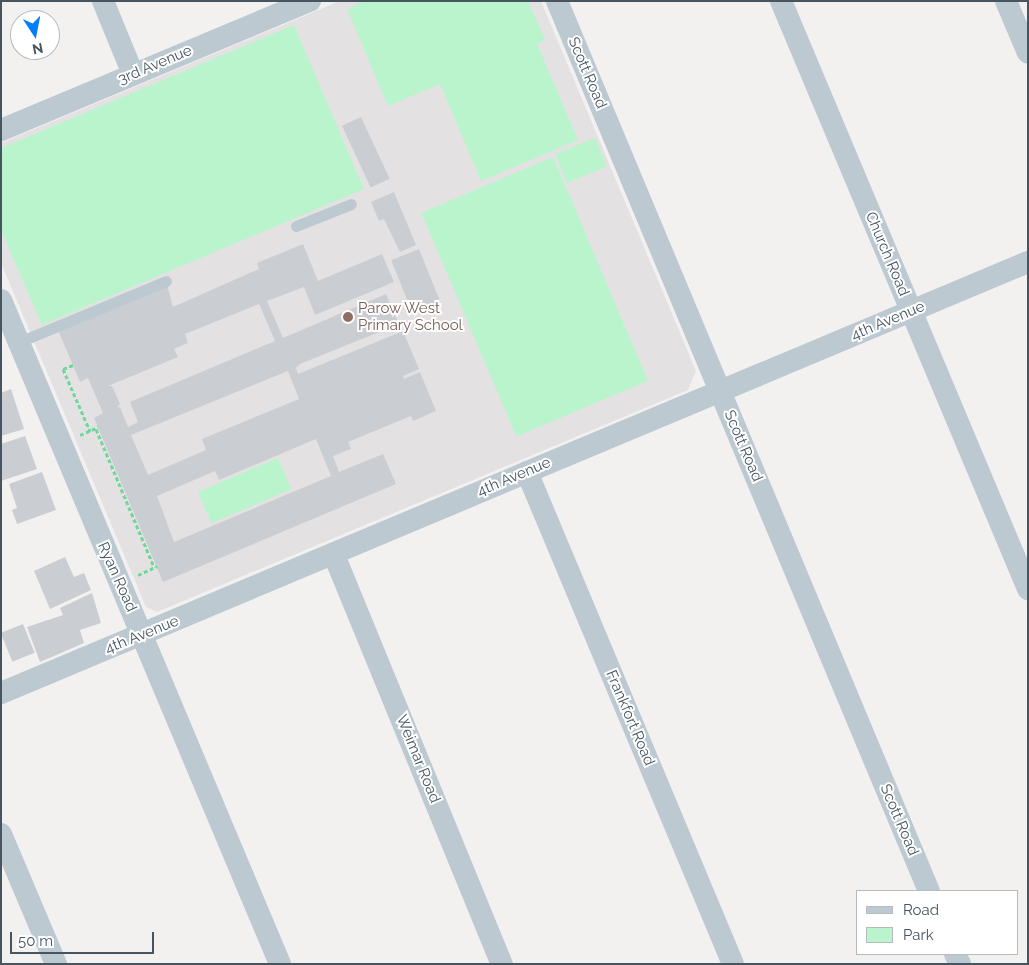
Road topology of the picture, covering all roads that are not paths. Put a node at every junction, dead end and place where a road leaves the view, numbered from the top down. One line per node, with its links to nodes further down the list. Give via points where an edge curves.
1 (103, 1): 7 (street)
2 (310, 1): 7 (street, 3rd Avenue)
3 (557, 1): 16 (street, Scott Road)
4 (781, 1): 14 (street, Church Road)
5 (1006, 1): 6 (street)
6 (1028, 53)
7 (133, 74): 8 (street, 3rd Avenue)
8 (1, 130)
9 (351, 204): 10 (lane)
10 (296, 226)
11 (1028, 262): 14 (street, 4th Avenue)
12 (166, 281): 15 (lane)
13 (1, 300): 15 (street, Ryan Road)
14 (911, 311): 16 (street, 4th Avenue); 19 (street, Church Road)
15 (19, 342): 20 (street, Ryan Road)
16 (719, 391): 17 (street, 4th Avenue); 23 (street, Scott Road)
17 (526, 472): 18 (street, 4th Avenue); 27 (street, Frankfort Road)
18 (334, 555): 20 (street, 4th Avenue); 26 (street, Weimar Road)
19 (1028, 589)
20 (143, 635): 21 (street, 4th Avenue); 25 (street, Ryan Road)
21 (1, 693)
22 (1, 834): 24 (street)
23 (929, 890)
24 (56, 964)
25 (280, 964)
26 (502, 964)
27 (733, 964)

